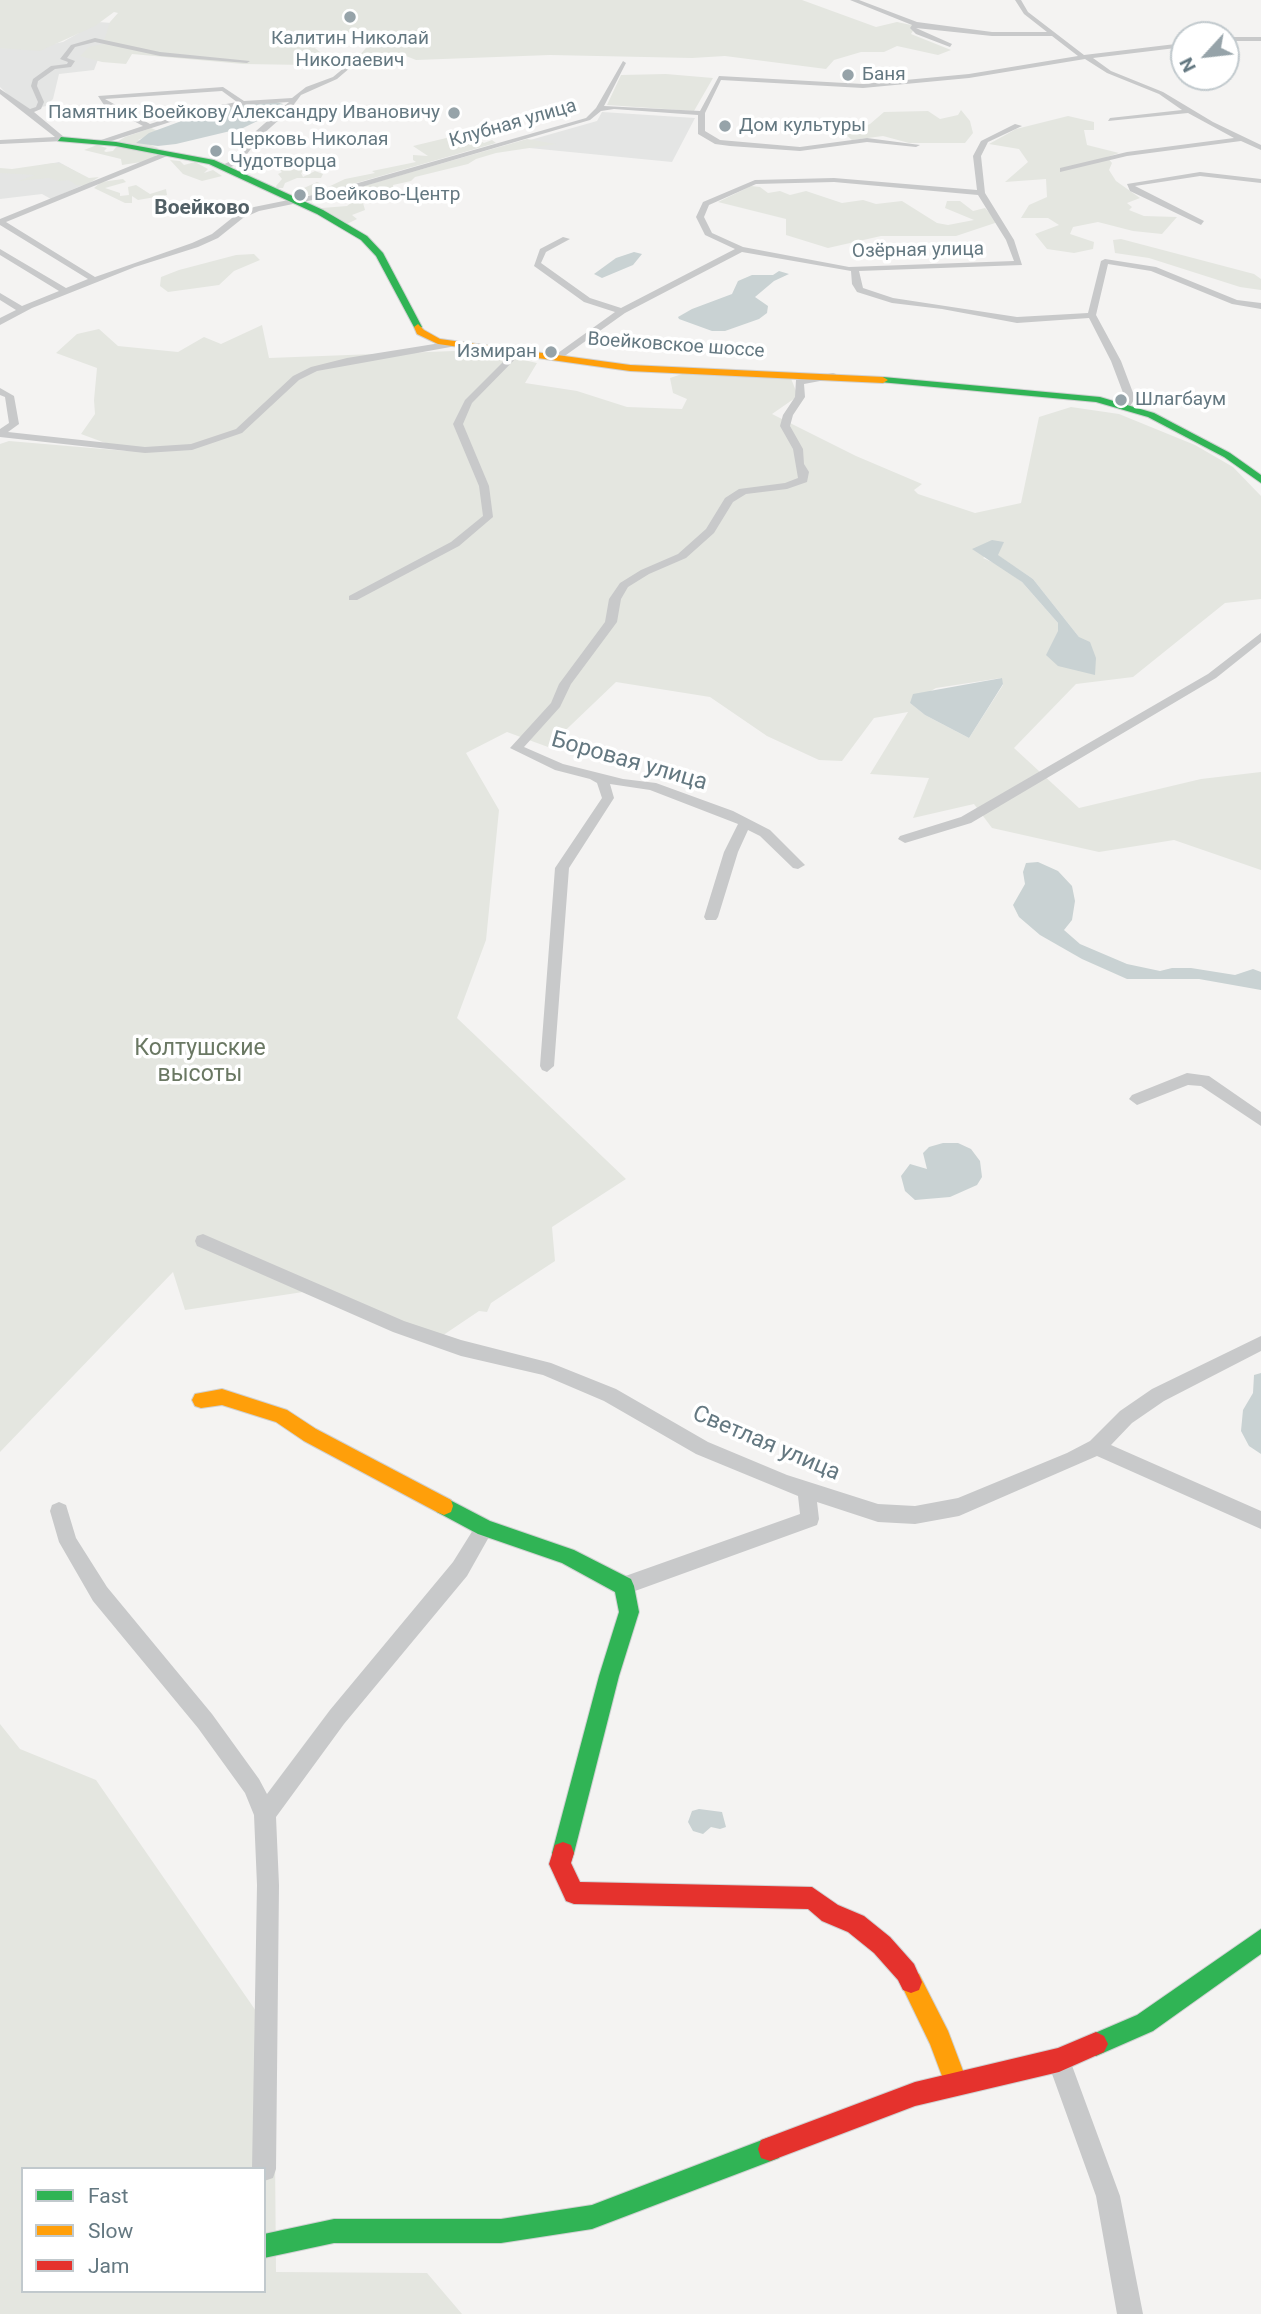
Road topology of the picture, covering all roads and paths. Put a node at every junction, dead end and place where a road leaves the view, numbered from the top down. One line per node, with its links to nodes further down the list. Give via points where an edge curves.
1 (853, 0): 3 (street)
2 (1018, 0): 4 (street, via 1026,13)
3 (916, 24): 4 (street, via 992,34); 7 (street, via 918,33)
4 (1056, 34): 9 (street)
5 (1240, 39): 6 (street)
6 (1261, 39)
7 (950, 45)
8 (1170, 47): 9 (street)
9 (1085, 57): 18 (street); 19 (street, via 969,76 863,86 719,78)
10 (247, 61): 17 (street, via 160,54 94,40 73,46 64,59 72,61 69,66 53,68 35,80 39,108)
11 (354, 62): 14 (street)
12 (623, 63): 16 (street)
13 (0, 91): 17 (street)
14 (295, 100): 15 (street); 30 (street, via 259,133 244,155)
15 (243, 103): 21 (street); 21 (street, via 223,89 100,97)
16 (599, 109): 19 (street, Клубная улица); 34 (street, Клубная улица, via 588,120)
17 (29, 111): 23 (street)
18 (1188, 111): 20 (street); 24 (street)
19 (702, 113): 27 (street, via 701,132 730,144 800,149 867,140)
20 (1110, 120)
21 (148, 125): 26 (street)
22 (1018, 126): 33 (street, via 985,141 977,156)
23 (61, 139): 25 (street); 26 (street, Воейковское шоссе)
24 (1241, 139): 28 (street); 31 (street, via 1126,154)
25 (0, 142)
26 (99, 142): 29 (street, Воейковское шоссе)
27 (916, 145)
28 (1261, 148)
29 (168, 154): 30 (street, Воейковское шоссе); 35 (street)
30 (222, 167): 34 (street, Воейковское шоссе)
31 (1063, 170)
32 (1261, 181): 36 (street, via 1200,174 1131,184)
33 (981, 193): 38 (street, Озёрная улица, via 834,180 755,183 706,204 700,217 709,235); 40 (street, Озёрная улица, via 1010,240 1018,263)
34 (303, 201): 41 (street, Клубная улица, via 247,213 195,245); 50 (street, Воейковское шоссе, via 364,238 380,255 419,332)
35 (0, 222): 41 (street)
36 (1201, 223)
37 (566, 239): 46 (street, via 543,251 537,264 587,300)
38 (741, 249): 40 (street, Озёрная улица); 46 (street)
39 (0, 251): 42 (street)
40 (855, 269): 47 (street, via 860,290 892,300 1017,320)
41 (95, 280): 42 (street, Клубная улица)
42 (66, 292): 45 (street, Клубная улица)
43 (0, 296): 45 (street)
44 (1261, 306): 47 (street, via 1236,302 1153,269 1105,261)
45 (22, 310): 48 (street); 49 (street)
46 (622, 311): 52 (street)
47 (1092, 315): 55 (street, via 1126,386 1130,398)
48 (0, 317)
49 (0, 322)
50 (453, 344): 51 (street, Воейковское шоссе); 56 (street, via 314,369 296,379 239,431 192,447 145,450)
51 (518, 352): 52 (street, Воейковское шоссе); 58 (street, via 468,402 458,425 484,486 488,517 455,544)
52 (556, 358): 53 (street, Воейковское шоссе, via 630,368)
53 (833, 376): 55 (street, Воейковское шоссе, via 1032,392); 60 (street, Боровая улица, via 799,382 800,397 788,415 785,426 798,449 803,480 743,491 729,500 710,531 682,556 624,585 615,599 611,622 565,684 556,704 516,748)
54 (0, 391): 56 (street, via 9,396 14,424)
55 (1126, 406): 57 (street, Воейковское шоссе, via 1195,437)
56 (0, 434)
57 (1261, 480)
58 (353, 598)
59 (1261, 636): 62 (street, via 1212,676 966,820)
60 (594, 777): 61 (street, Боровая улица, via 653,786); 65 (street, via 603,782 608,798 562,867)
61 (745, 823): 63 (street, Боровая улица, via 765,833); 64 (street)
62 (905, 839)
63 (798, 865)
64 (711, 917)
65 (547, 1066)
66 (1137, 1099): 67 (street, via 1186,1079 1204,1080)
67 (1261, 1120)
68 (203, 1241): 72 (street, Светлая улица, via 399,1327 545,1368 610,1395 702,1448)
69 (1261, 1343): 71 (street, Светлая улица, via 1158,1395 1126,1417)
70 (201, 1400): 75 (street, via 222,1397 281,1416)
71 (1096, 1447): 72 (street, Светлая улица, via 990,1496 915,1515 878,1513); 74 (street)
72 (807, 1492): 76 (street, via 810,1519)
73 (59, 1511): 77 (street, via 68,1542 100,1594 205,1721 252,1786)
74 (1261, 1520)
75 (485, 1528): 76 (street, via 567,1556); 77 (street, via 460,1569 337,1717)
76 (624, 1586): 80 (street, via 629,1612 560,1864 574,1893 812,1898 830,1913 856,1924 906,1972 940,2039)
77 (265, 1814): 81 (street)
78 (1261, 1940): 79 (street, via 1145,2023)
79 (1059, 2060): 80 (street); 83 (street, via 1108,2196)
80 (956, 2084): 82 (street, via 915,2094 592,2217 501,2231 334,2231)
81 (264, 2167)
82 (266, 2246)
83 (1130, 2314)

